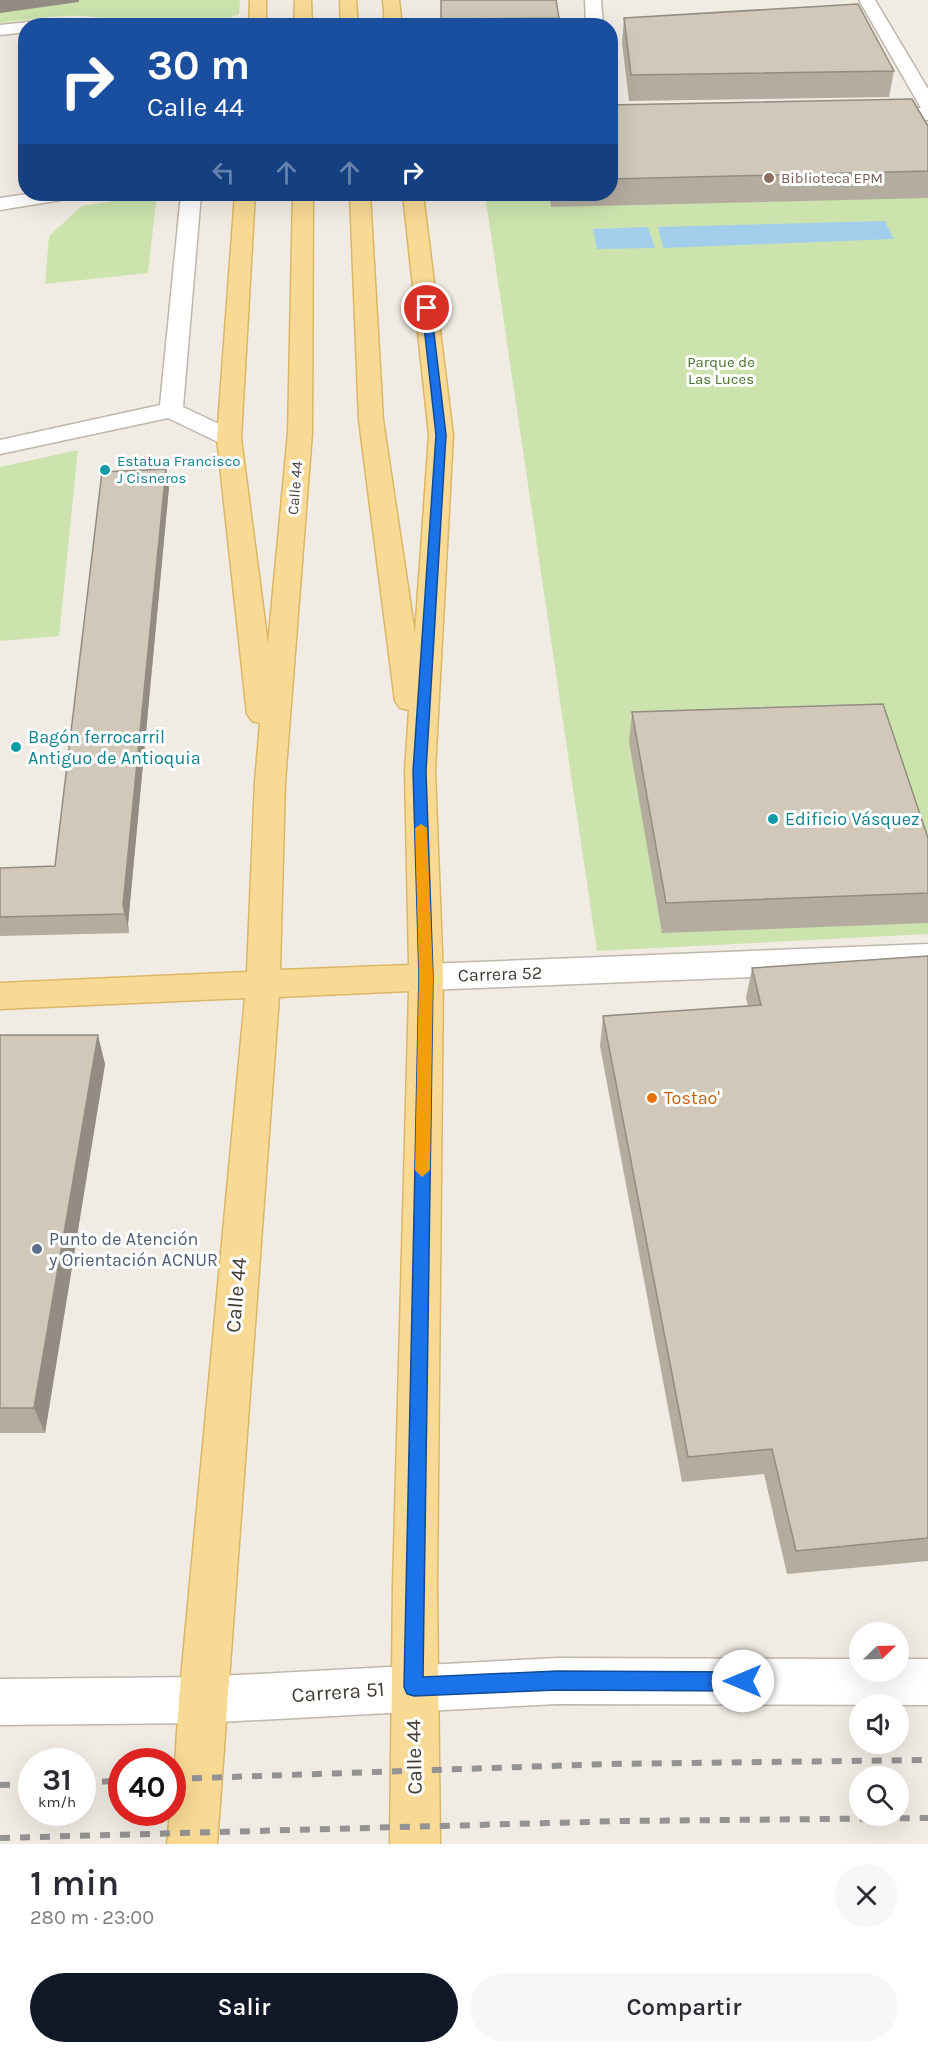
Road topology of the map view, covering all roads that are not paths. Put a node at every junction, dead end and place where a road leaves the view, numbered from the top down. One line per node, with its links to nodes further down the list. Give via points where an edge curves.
1 (258, 0): 7 (main road)
2 (303, 0): 8 (main road)
3 (348, 0): 9 (main road)
4 (391, 0): 10 (main road)
5 (593, 0): 11 (street)
6 (867, 0): 14 (street)
7 (257, 18)
8 (303, 18)
9 (349, 18)
10 (393, 18)
11 (594, 18)
12 (18, 28): 13 (street)
13 (0, 30)
14 (928, 105)
15 (928, 114): 16 (street)
16 (855, 115)
17 (18, 201): 23 (street)
18 (190, 201): 24 (street)
19 (245, 201): 25 (main road, Calle 44)
20 (303, 201): 28 (main road, Calle 44, via 300,433)
21 (360, 201): 27 (main road, Calle 44, via 371,420)
22 (414, 201): 27 (main road, Calle 44, via 441,435)
23 (0, 204)
24 (171, 410): 25 (street); 26 (street)
25 (229, 438): 28 (main road, Calle 44)
26 (0, 447)
27 (420, 771): 30 (main road, Calle 44)
28 (270, 782): 31 (main road, Calle 44)
29 (928, 957): 30 (street, Carrera 52)
30 (426, 976): 31 (main road, Carrera 52); 34 (main road, Calle 44)
31 (263, 986): 32 (main road, Carrera 52); 35 (main road, Calle 44)
32 (0, 996)
33 (928, 1682): 34 (street, Carrera 51, via 557,1681)
34 (414, 1687): 35 (street, Carrera 51); 38 (main road, Calle 44)
35 (202, 1700): 36 (street, Carrera 51); 37 (main road, Calle 44)
36 (0, 1702)
37 (192, 1844)
38 (415, 1844)

